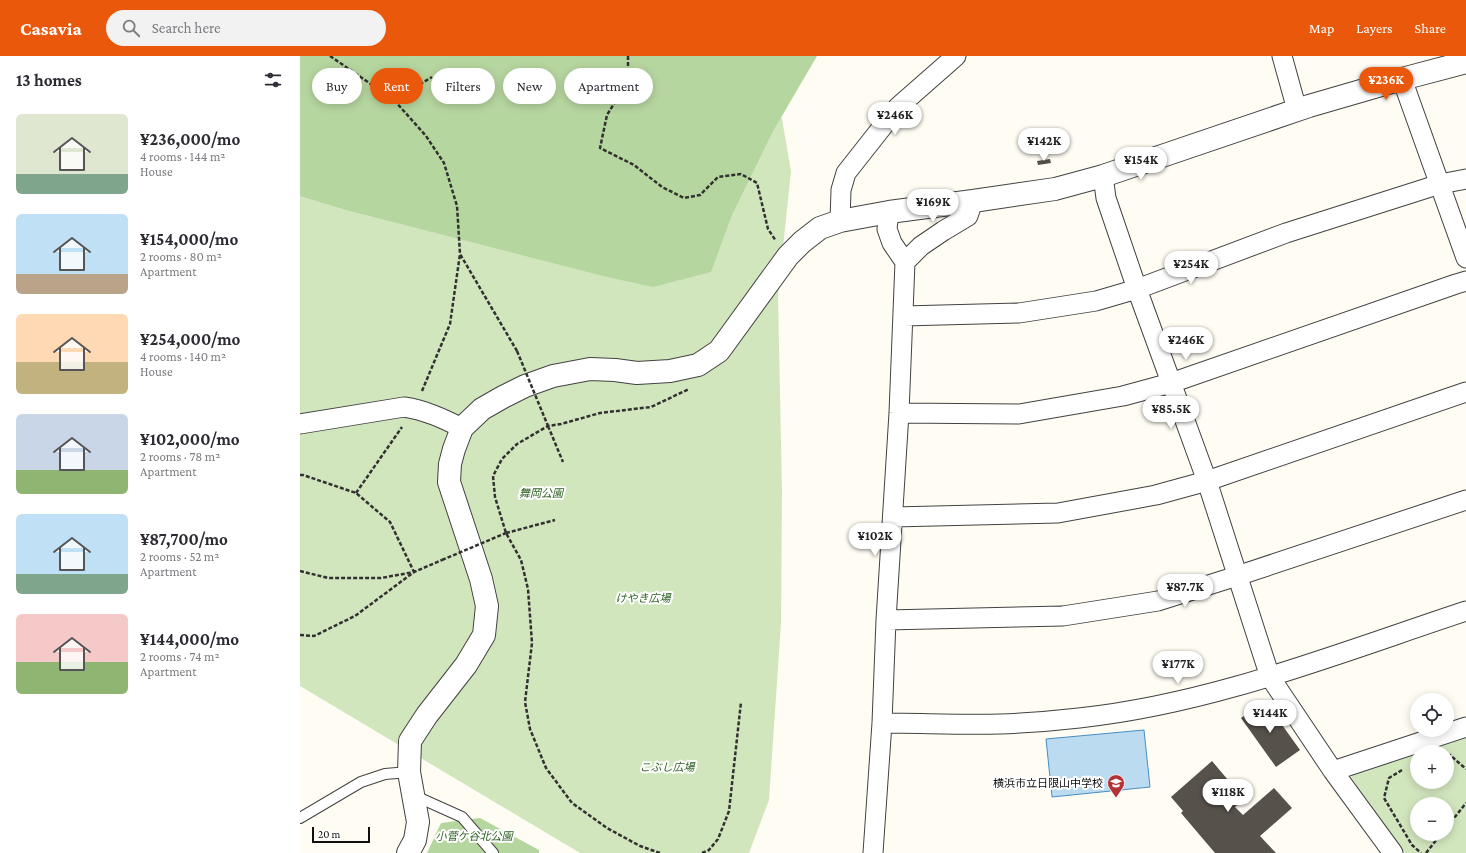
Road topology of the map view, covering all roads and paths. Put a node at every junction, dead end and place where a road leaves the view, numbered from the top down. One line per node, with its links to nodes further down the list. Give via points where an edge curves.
1 (330, 56): 7 (path)
2 (628, 56): 17 (path, via 628,81 607,115 600,148 634,165 662,187 684,198 700,195 718,177 742,174 757,183 768,229)
3 (956, 56): 15 (street, via 898,107 846,173 841,190)
4 (1282, 56): 9 (street)
5 (1466, 62): 6 (street)
6 (1402, 79): 9 (street); 12 (street)
7 (370, 84)
8 (398, 104): 16 (path, via 426,136 444,163 457,206)
9 (1297, 110): 10 (street)
10 (1102, 176): 13 (street, via 1055,189); 21 (street, via 1106,198)
11 (1466, 179): 12 (street)
12 (1440, 184): 18 (street); 21 (street, via 1286,233)
13 (973, 201): 14 (street); 19 (street, via 968,216 921,246)
14 (889, 212): 15 (street); 19 (street, via 887,229 892,243)
15 (840, 221): 17 (street, via 820,228)
16 (460, 254): 26 (path, via 450,324); 29 (path, bridge, via 517,351)
17 (788, 256): 30 (street, via 719,351 698,365 670,371 637,373 590,369 553,376 525,386 482,409)
18 (1466, 258)
19 (905, 262): 22 (street)
20 (1466, 281): 23 (street)
21 (1137, 288): 22 (street, via 1096,301 1019,313); 23 (street)
22 (903, 316): 27 (street)
23 (1171, 383): 27 (street, via 1123,396 1019,414); 33 (street)
24 (1466, 392): 33 (street)
25 (651, 407): 29 (path, via 600,413)
26 (415, 409): 28 (street, via 404,407); 30 (street); 34 (path)
27 (899, 413): 36 (street)
28 (300, 424)
29 (548, 426): 31 (path); 38 (path, via 516,444 502,459 493,476 495,497)
30 (462, 428): 53 (street, via 454,449 449,482 481,579 487,606 484,635 466,665 410,741)
31 (563, 462)
32 (300, 476): 34 (path)
33 (1207, 481): 36 (street, via 1156,495 1058,513); 41 (street)
34 (356, 493): 40 (path, via 390,522)
35 (1466, 500): 41 (street)
36 (893, 517): 43 (street)
37 (555, 520): 38 (path)
38 (506, 533): 40 (path, bridge); 61 (path, via 521,560 528,589 532,643 525,702 530,729 546,768 572,804 607,828 640,846)
39 (300, 571): 40 (path, via 328,578 381,578)
40 (414, 572): 44 (path, via 355,616 314,636)
41 (1237, 576): 43 (street, via 1158,601 1063,616); 45 (street)
42 (1466, 611): 45 (street)
43 (886, 620): 47 (street)
44 (300, 635)
45 (1270, 677): 47 (street, via 1156,706 1080,718 1000,724); 52 (street)
46 (741, 702): 62 (path, via 728,811 718,839 709,850)
47 (882, 722): 63 (street)
48 (1466, 727): 52 (street)
49 (1454, 758): 51 (path)
50 (1406, 768): 65 (path, via 1389,778 1384,798 1412,845)
51 (1466, 769)
52 (1333, 771): 64 (street)
53 (409, 772): 54 (street); 56 (lane, via 385,774 361,782)
54 (413, 795): 59 (street, via 418,822 415,840); 60 (lane, via 462,818)
55 (1466, 803): 57 (path)
56 (300, 818)
57 (1454, 818)
58 (1436, 841): 66 (path)
59 (408, 853)
60 (493, 853)
61 (660, 853)
62 (702, 853)
63 (873, 853)
64 (1393, 853)
65 (1421, 853)
66 (1426, 853)

